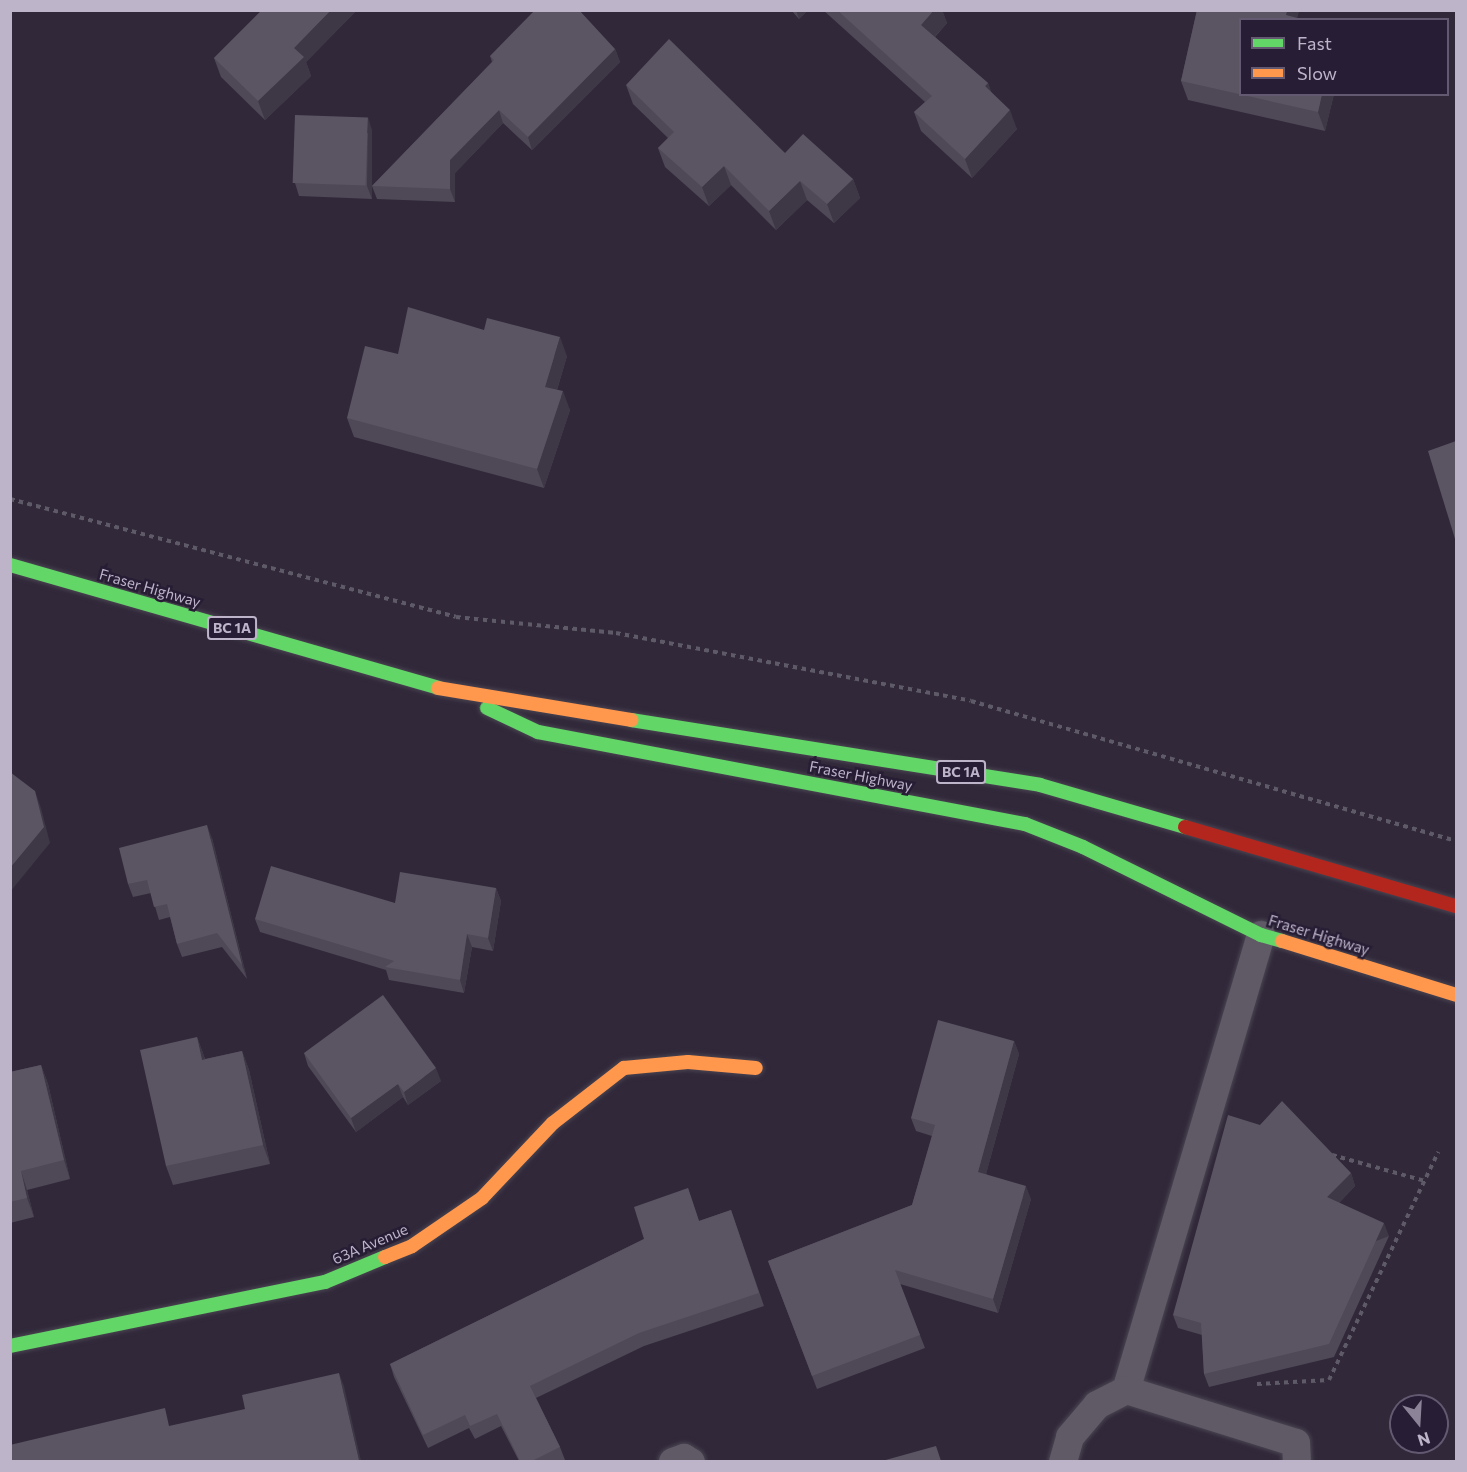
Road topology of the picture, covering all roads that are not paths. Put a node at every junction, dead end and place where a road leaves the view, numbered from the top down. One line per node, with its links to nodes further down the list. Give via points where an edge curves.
1 (10, 565): 2 (main road, Fraser Highway / BC 1A)
2 (453, 692): 3 (main road, Fraser Highway / BC 1A, via 1040,785); 4 (main road, Fraser Highway, via 538,732 1025,824 1083,847)
3 (1456, 906)
4 (1261, 935): 5 (main road, Fraser Highway); 8 (lane)
5 (1456, 995)
6 (756, 1068): 7 (main road, 63A Avenue, via 688,1062 624,1068 553,1123 482,1198 412,1246 325,1282)
7 (10, 1346)
8 (1126, 1390): 11 (lane, via 1097,1405 1070,1437); 12 (lane, via 1296,1443)
9 (673, 1461): 10 (lane)
10 (691, 1461)
11 (1063, 1461)
12 (1297, 1461)

